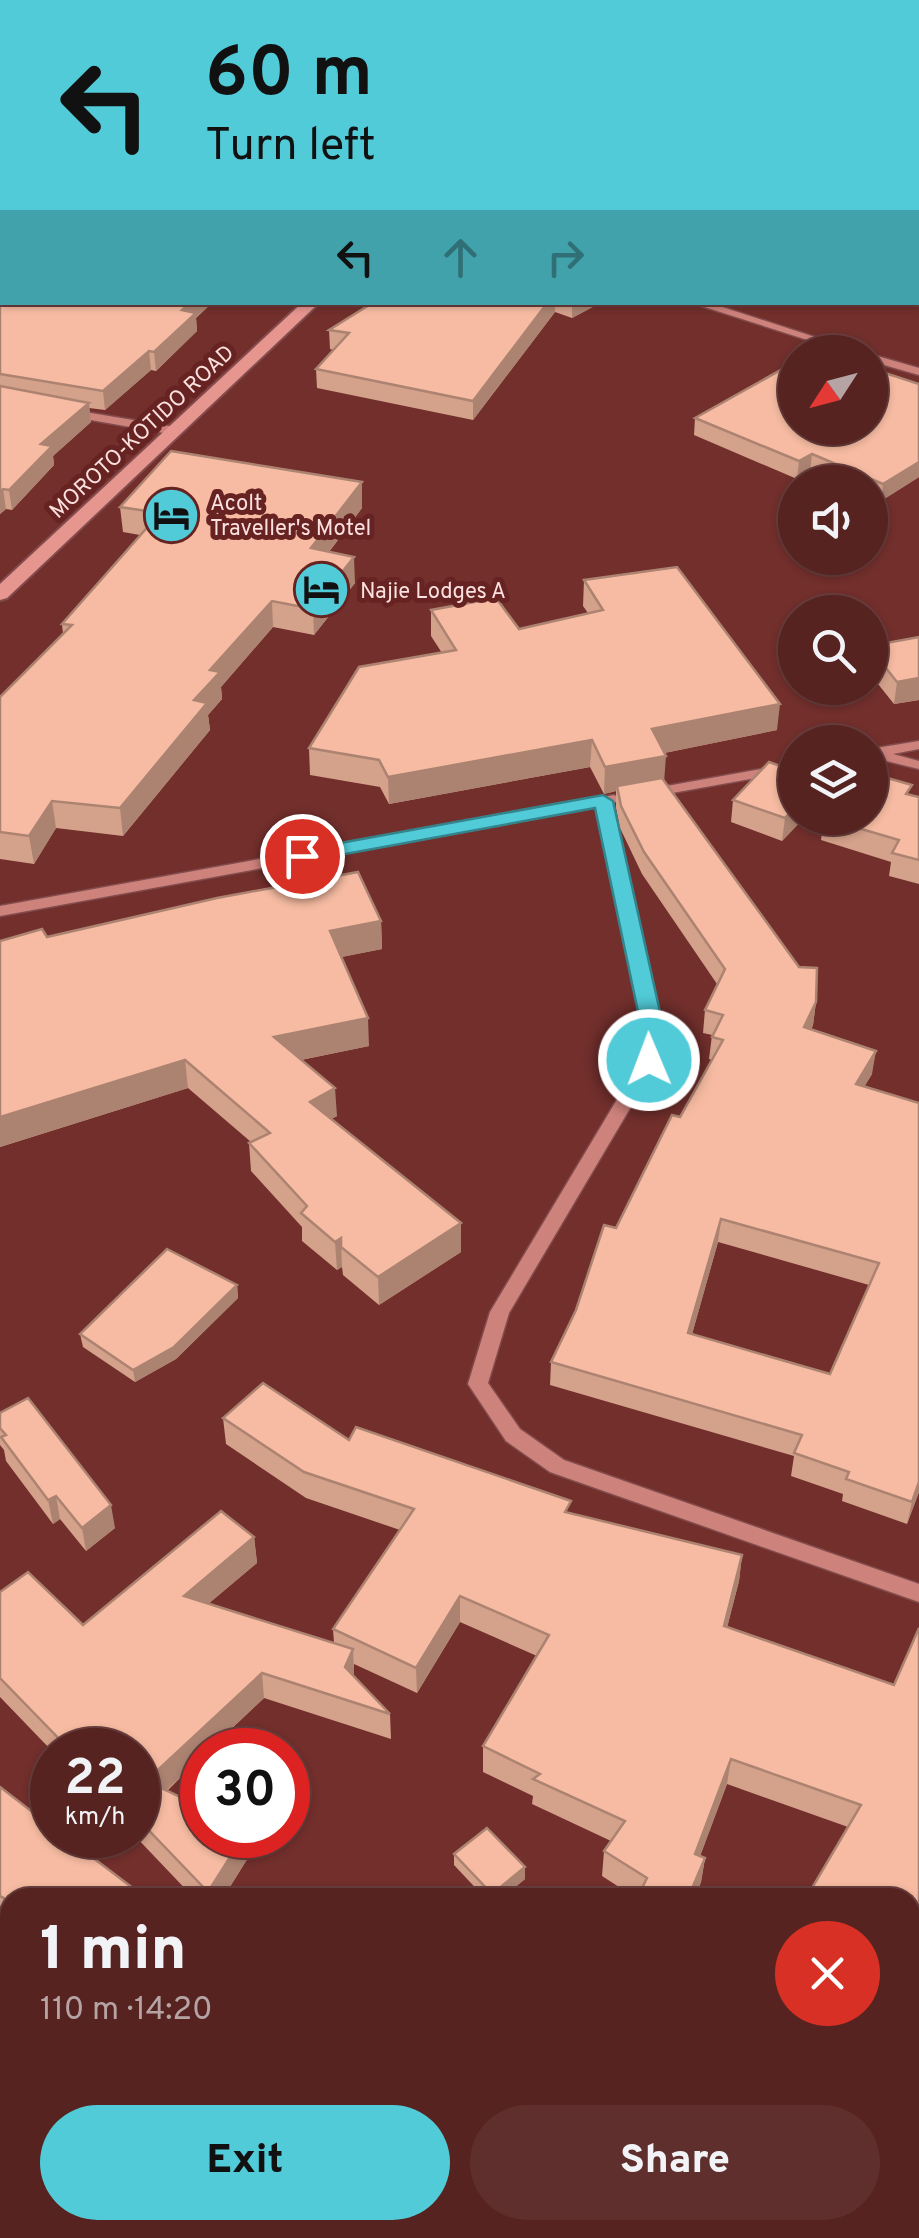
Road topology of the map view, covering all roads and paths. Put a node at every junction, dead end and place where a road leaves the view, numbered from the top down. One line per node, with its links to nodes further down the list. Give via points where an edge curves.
1 (310, 305): 7 (main road, MOROTO-KOTIDO ROAD)
2 (704, 305): 3 (street)
3 (800, 335)
4 (888, 363): 5 (street)
5 (919, 372)
6 (49, 409): 7 (street)
7 (174, 430): 8 (main road, MOROTO-KOTIDO ROAD)
8 (0, 594)
9 (919, 745): 10 (street)
10 (888, 750)
11 (888, 758): 12 (street)
12 (919, 766)
13 (778, 769): 14 (street)
14 (642, 794)
15 (0, 911): 16 (street, via 613,799 649,1012 649,1060 500,1312 478,1384 513,1435 557,1466)
16 (919, 1593)

